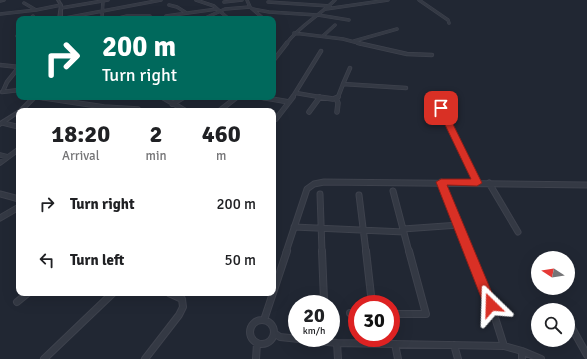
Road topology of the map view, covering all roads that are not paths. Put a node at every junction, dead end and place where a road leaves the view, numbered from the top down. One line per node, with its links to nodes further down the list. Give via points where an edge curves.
1 (0, 0): 2 (street)
2 (4, 0)
3 (58, 0): 22 (street)
4 (103, 0): 5 (street); 22 (street); 28 (street)
5 (108, 0)
6 (161, 0): 28 (street)
7 (196, 0): 24 (street)
8 (242, 0): 15 (street)
9 (247, 0): 23 (street)
10 (291, 0): 18 (street)
11 (335, 0): 21 (street)
12 (364, 0): 19 (street)
13 (388, 0): 19 (street)
14 (419, 0): 44 (street)
15 (224, 2)
16 (268, 2): 18 (street)
17 (24, 3): 26 (street)
18 (286, 3): 21 (street)
19 (360, 4): 25 (street)
20 (169, 5): 31 (street)
21 (330, 6): 25 (street)
22 (61, 7): 26 (street); 34 (street)
23 (251, 8): 29 (street); 33 (street, via 269,12); 42 (street)
24 (217, 9): 29 (street); 31 (street)
25 (326, 9): 33 (street)
26 (36, 10): 30 (street)
27 (0, 11): 30 (street)
28 (102, 11): 35 (street); 36 (street)
29 (220, 11): 40 (street); 41 (street)
30 (15, 12): 32 (street)
31 (185, 12): 39 (street)
32 (0, 14)
33 (318, 15): 43 (street); 47 (street)
34 (60, 16)
35 (76, 16)
36 (102, 16)
37 (127, 16): 38 (street)
38 (150, 16)
39 (166, 16)
40 (209, 16)
41 (226, 16)
42 (260, 16)
43 (349, 20)
44 (449, 23)
45 (335, 25): 48 (street)
46 (397, 29): 49 (street)
47 (294, 33): 48 (street); 52 (street)
48 (323, 36): 49 (street)
49 (353, 42): 51 (street, via 407,54)
50 (321, 51): 61 (street)
51 (432, 55)
52 (276, 57)
53 (0, 65): 54 (street)
54 (16, 67)
55 (350, 68): 57 (street)
56 (16, 71): 60 (street)
57 (343, 84): 58 (street); 63 (street)
58 (406, 88)
59 (16, 90): 60 (street)
60 (1, 92)
61 (296, 93): 62 (street); 70 (street)
62 (320, 97): 63 (street); 78 (street)
63 (336, 98): 79 (street)
64 (32, 100): 73 (street)
65 (58, 100): 72 (street)
66 (166, 100): 71 (street)
67 (179, 100): 71 (street)
68 (232, 100): 76 (street)
69 (276, 100): 70 (street)
70 (288, 102): 81 (street)
71 (172, 104): 75 (street)
72 (104, 107): 74 (street)
73 (22, 108)
74 (121, 108)
75 (180, 108)
76 (223, 108)
77 (441, 108): 89 (street)
78 (309, 112)
79 (337, 112)
80 (16, 113): 82 (street)
81 (276, 119)
82 (2, 122): 83 (street)
83 (16, 126)
84 (16, 151): 86 (street)
85 (0, 155): 86 (street)
86 (8, 157): 87 (street)
87 (0, 163)
88 (441, 182): 89 (street); 99 (street); 100 (street, via 314,184 307,189)
89 (477, 183): 90 (street)
90 (489, 183): 91 (street); 104 (street)
91 (587, 185)
92 (393, 191): 103 (street)
93 (0, 194): 96 (street)
94 (320, 194): 101 (street)
95 (359, 194): 102 (street)
96 (16, 197)
97 (16, 209): 98 (street)
98 (0, 218)
99 (459, 225): 103 (street); 121 (street, via 491,305)
100 (294, 227): 101 (street); 105 (street)
101 (321, 229): 102 (street); 106 (street)
102 (363, 231): 103 (street); 107 (street)
103 (403, 231): 113 (street, via 426,314)
104 (518, 232)
105 (276, 283)
106 (324, 295)
107 (371, 295)
108 (24, 296): 112 (street)
109 (110, 296): 126 (street)
110 (176, 296): 127 (street, via 182,299 183,307)
111 (272, 296): 114 (street)
112 (17, 302)
113 (400, 314)
114 (264, 320): 115 (street, via 271,323); 118 (street, via 254,323 250,331)
115 (274, 333): 117 (street); 118 (street, via 268,341)
116 (575, 334): 125 (street)
117 (288, 338)
118 (257, 343): 128 (street)
119 (400, 344): 120 (street)
120 (454, 345): 121 (street); 131 (street)
121 (504, 346): 124 (street)
122 (337, 347): 129 (street)
123 (396, 347): 130 (street)
124 (522, 351): 132 (street); 133 (street)
125 (587, 355)
126 (44, 359)
127 (145, 359)
128 (256, 359)
129 (338, 359)
130 (398, 359)
131 (458, 359)
132 (522, 359)
133 (540, 359)

